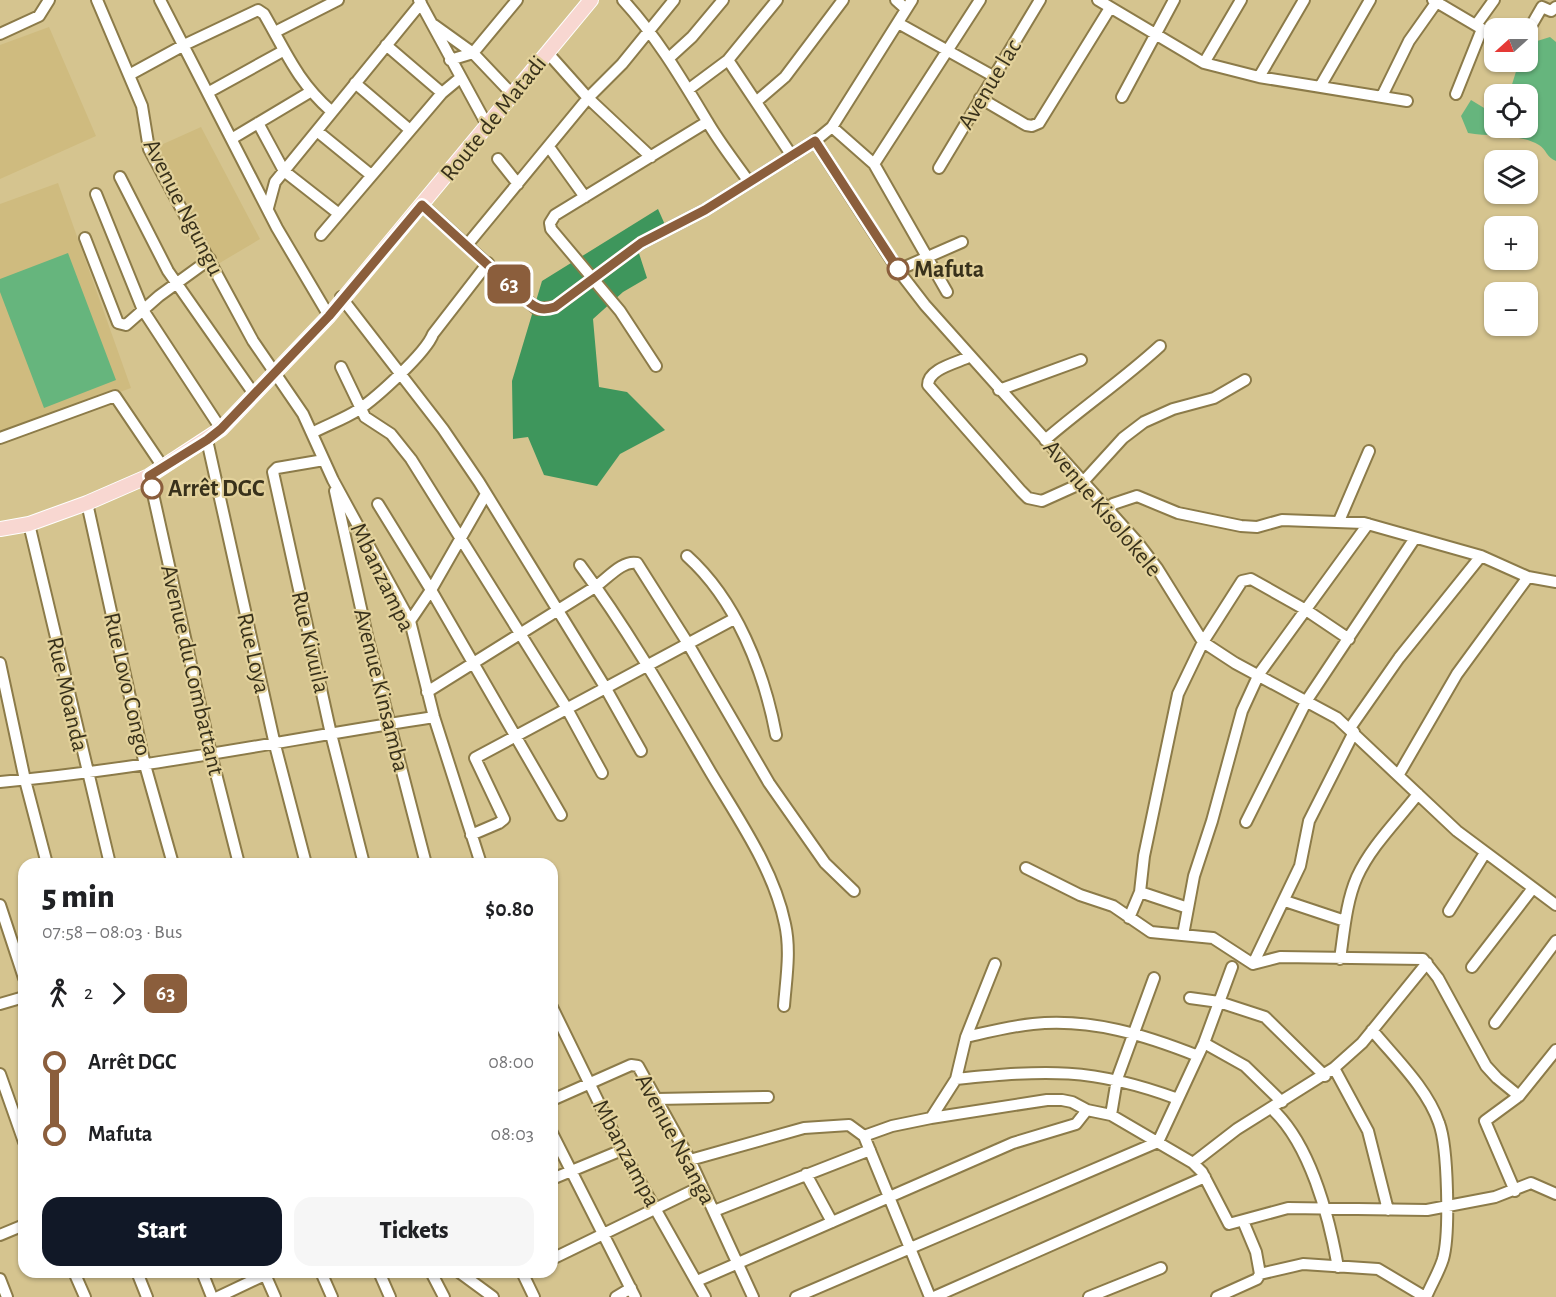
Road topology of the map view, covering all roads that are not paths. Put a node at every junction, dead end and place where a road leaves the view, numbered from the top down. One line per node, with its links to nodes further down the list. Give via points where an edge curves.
1 (49, 0): 33 (street, via 39,16)
2 (97, 0): 45 (street, Avenue Ngungu)
3 (162, 0): 35 (street)
4 (338, 0): 32 (street)
5 (591, 0): 39 (main road, Route de Matadi)
6 (623, 0): 30 (street)
7 (674, 0): 30 (street)
8 (723, 0): 41 (street)
9 (777, 0): 43 (street)
10 (843, 0): 61 (street, via 785,77)
11 (896, 0): 23 (street)
12 (980, 0): 38 (street)
13 (1040, 0): 46 (street, Avenue lac)
14 (1174, 0): 34 (street)
15 (1241, 0): 44 (street)
16 (1304, 0): 47 (street)
17 (1370, 0): 50 (street)
18 (1494, 0): 29 (street)
19 (1436, 1): 29 (street); 57 (street, via 1409,41)
20 (420, 2): 28 (street); 36 (street)
21 (512, 2): 40 (street)
22 (1105, 3): 34 (street); 60 (street, via 1039,123 1026,125)
23 (909, 4): 27 (street)
24 (260, 6): 32 (street); 35 (street)
25 (1556, 7): 26 (street, via 1551,11 1542,7)
26 (1536, 18)
27 (898, 22): 38 (street); 67 (street)
28 (432, 24): 40 (street); 42 (street)
29 (1479, 27): 31 (street); 56 (street)
30 (650, 29): 41 (street); 59 (street)
31 (1484, 30)
32 (274, 33): 37 (street)
33 (0, 34)
34 (1156, 36): 44 (street); 58 (street)
35 (184, 45): 45 (street); 52 (street)
36 (386, 45): 49 (street); 54 (street)
37 (283, 51): 52 (street); 53 (street)
38 (949, 51): 46 (street); 76 (street)
39 (547, 52): 55 (main road, Route de Matadi); 59 (street)
40 (473, 53): 42 (street); 55 (street)
41 (669, 58): 51 (street)
42 (450, 60): 48 (street)
43 (728, 60): 51 (street); 61 (street)
44 (1204, 63): 47 (street)
45 (129, 75): 93 (street, Avenue Ngungu, via 143,111 149,149)
46 (993, 76): 60 (street, Avenue lac)
47 (1259, 77): 50 (street)
48 (460, 78): 54 (street); 66 (street)
49 (355, 83): 63 (street); 69 (street)
50 (1321, 85): 57 (street)
51 (689, 89): 64 (street)
52 (208, 92): 70 (street)
53 (310, 92): 63 (street); 65 (street)
54 (442, 93): 69 (street)
55 (512, 94): 66 (main road, Route de Matadi)
56 (1456, 94)
57 (1382, 96): 62 (street)
58 (1122, 97)
59 (588, 98): 72 (street); 74 (street)
60 (980, 98): 77 (street, Avenue lac)
61 (758, 101): 73 (street)
62 (1407, 101)
63 (331, 111): 68 (street)
64 (707, 122): 74 (street); 81 (street)
65 (258, 123): 70 (street); 78 (street)
66 (487, 125): 85 (main road, Route de Matadi)
67 (832, 127): 71 (street); 76 (street)
68 (317, 130): 78 (street); 79 (street)
69 (410, 130): 79 (street)
70 (233, 138): 86 (street)
71 (815, 141): 73 (street); 95 (street, Avenue Kisolokele)
72 (549, 147): 82 (street); 84 (street)
73 (792, 156): 81 (street)
74 (651, 157): 84 (street)
75 (498, 159): 82 (street)
76 (874, 164): 92 (street)
77 (939, 168)
78 (284, 171): 86 (street, via 275,182); 87 (street)
79 (372, 175): 87 (street)
80 (120, 177): 97 (street)
81 (749, 182): 96 (street, via 641,243)
82 (518, 184): 91 (street)
83 (96, 194): 100 (street)
84 (585, 197): 96 (street, via 555,215 550,223)
85 (422, 205): 91 (street); 99 (main road, Route de Matadi)
86 (268, 208): 101 (street)
87 (339, 214): 88 (street)
88 (321, 235)
89 (85, 238): 100 (street, via 118,323 126,325)
90 (963, 242): 92 (street)
91 (468, 245): 94 (street)
92 (927, 257): 95 (street); 98 (street)
93 (210, 259): 97 (street); 107 (street, Avenue Ngungu, via 253,341)
94 (488, 263): 96 (street, via 537,309 555,307); 108 (street, via 429,344)
95 (898, 270): 103 (street, Avenue Kisolokele)
96 (592, 280): 105 (street, via 620,311)
97 (177, 283): 100 (street); 111 (street)
98 (947, 292)
99 (341, 299): 101 (main road, Route de Matadi); 108 (street)
100 (143, 309): 113 (street)
101 (329, 316): 107 (main road, Route de Matadi)
102 (1160, 346): 117 (street)
103 (969, 357): 110 (street, Avenue Kisolokele); 123 (street, via 933,373 928,385 982,448 1035,501)
104 (1081, 360): 110 (street)
105 (656, 366)
106 (341, 368): 112 (street)
107 (277, 372): 111 (main road, Route de Matadi); 114 (street, Mbanzampa)
108 (399, 376): 112 (street); 124 (street, via 442,429)
109 (1245, 380): 123 (street, via 1214,398 1144,422 1123,438)
110 (999, 390): 117 (street, Avenue Kisolokele)
111 (254, 394): 113 (main road, Route de Matadi)
112 (360, 409): 114 (street); 133 (street, via 407,453)
113 (221, 429): 116 (main road, Route de Matadi)
114 (312, 433): 119 (street, Mbanzampa)
115 (0, 438): 120 (street, via 115,396)
116 (207, 440): 120 (main road, Route de Matadi); 163 (street, Rue Loya)
117 (1045, 440): 123 (street, Avenue Kisolokele)
118 (1369, 451): 128 (street)
119 (324, 460): 122 (street, Mbanzampa); 160 (street, Rue Kivuila, via 273,472)
120 (163, 467): 121 (main road, Route de Matadi)
121 (149, 476): 125 (main road, Route de Matadi); 165 (street, Avenue du Combattant)
122 (333, 480): 144 (street, Mbanzampa); 158 (street, Avenue Kinsamba)
123 (1082, 483): 127 (street, Avenue Kisolokele)
124 (486, 494): 133 (street); 141 (street)
125 (87, 503): 129 (main road, Route de Matadi); 166 (street, Rue Lovo Congo)
126 (378, 504): 140 (street)
127 (1108, 511): 128 (street, via 1113,504 1137,496 1178,513 1241,526 1257,527 1282,520); 148 (street, Avenue Kisolokele, via 1157,568)
128 (1339, 521): 130 (street)
129 (29, 524): 131 (main road, Route de Matadi); 168 (street, Rue Moanda)
130 (1368, 524): 132 (street); 142 (street)
131 (0, 529)
132 (1415, 538): 135 (street); 146 (street)
133 (460, 540): 140 (street); 145 (street)
134 (687, 556): 143 (street, via 720,590)
135 (1481, 556): 137 (street); 159 (street, via 1399,658)
136 (580, 565): 139 (street)
137 (1528, 577): 138 (street); 169 (street, via 1457,674)
138 (1556, 582)
139 (596, 586): 141 (street); 147 (street, via 623,565 637,563); 151 (street)
140 (431, 590): 144 (street); 150 (street)
141 (556, 609): 145 (street); 153 (street)
142 (1306, 610): 146 (street); 148 (street, via 1245,579); 152 (street)
143 (734, 619): 147 (street); 162 (street, via 766,685)
144 (410, 621): 154 (street, Mbanzampa)
145 (518, 633): 150 (street); 156 (street)
146 (1349, 639): 155 (street)
147 (687, 642): 151 (street); 187 (street, via 769,783 825,863)
148 (1203, 642): 152 (street, Avenue Kisolokele); 188 (street, via 1173,713)
149 (0, 663): 170 (street)
150 (471, 664): 154 (street); 161 (street)
151 (647, 665): 153 (street); 210 (street, via 738,819 778,899 788,948)
152 (1259, 674): 155 (street, Avenue Kisolokele); 192 (street, via 1235,731)
153 (605, 687): 156 (street); 164 (street)
154 (427, 692): 157 (street, Mbanzampa)
155 (1307, 700): 159 (street, Avenue Kisolokele); 174 (street)
156 (566, 707): 161 (street); 167 (street)
157 (434, 717): 158 (street); 175 (street, Mbanzampa)
158 (390, 724): 160 (street); 183 (street, Avenue Kinsamba)
159 (1352, 730): 169 (street, Avenue Kisolokele); 189 (street, via 1309,821 1300,866)
160 (331, 734): 163 (street); 182 (street, Rue Kivuila)
161 (516, 734): 173 (street); 175 (street, via 475,758 504,819)
162 (776, 735)
163 (275, 745): 165 (street); 181 (street, Rue Loya)
164 (641, 751)
165 (211, 754): 166 (street); 180 (street, Avenue du Combattant)
166 (146, 765): 168 (street); 179 (street, Rue Lovo Congo)
167 (602, 773)
168 (86, 774): 170 (street); 178 (street, Rue Moanda)
169 (1399, 774): 172 (street, Avenue Kisolokele)
170 (25, 780): 171 (street); 177 (street)
171 (0, 782)
172 (1418, 794): 176 (street, Avenue Kisolokele); 195 (street, via 1362,867)
173 (561, 816)
174 (1246, 822)
175 (471, 835): 184 (street, Mbanzampa)
176 (1485, 853): 186 (street, Avenue Kisolokele); 193 (street)
177 (45, 858)
178 (108, 858)
179 (170, 858)
180 (237, 858)
181 (304, 858)
182 (362, 858)
183 (424, 858)
184 (479, 858)
185 (1026, 868): 194 (street, via 1080,895 1113,906)
186 (1533, 888): 190 (street, Avenue Kisolokele); 204 (street)
187 (854, 891)
188 (1140, 892): 192 (street); 194 (street)
189 (1285, 901): 195 (street); 202 (street)
190 (1555, 903)
191 (0, 905): 199 (street)
192 (1188, 908): 196 (street)
193 (1449, 911)
194 (1129, 918): 196 (street, via 1151,932)
195 (1345, 921): 198 (street)
196 (1183, 935): 202 (street, via 1213,938)
197 (1556, 941): 212 (street)
198 (1340, 959): 200 (street, via 1417,958); 202 (street, via 1280,957)
199 (18, 960)
200 (1427, 963): 213 (street); 225 (street, via 1486,1066)
201 (995, 964): 215 (street)
202 (1253, 964)
203 (1232, 967): 208 (street)
204 (1472, 967)
205 (1154, 978): 214 (street)
206 (1190, 998): 208 (street)
207 (18, 999): 209 (street)
208 (1219, 1002): 216 (street); 221 (street, via 1265,1017)
209 (0, 1004)
210 (784, 1006)
211 (558, 1019): 224 (street, Mbanzampa)
212 (1495, 1023)
213 (1372, 1030): 219 (street); 252 (street, via 1418,1086 1439,1123)
214 (1133, 1032): 215 (street, via 1106,1026 1034,1024); 218 (street); 223 (street)
215 (966, 1037): 222 (street)
216 (1204, 1042): 218 (street); 230 (street, via 1245,1066)
217 (1556, 1050): 225 (street)
218 (1198, 1056): 229 (street)
219 (1334, 1068): 221 (street); 254 (street, via 1368,1131)
220 (0, 1074): 235 (street)
221 (1325, 1076): 230 (street)
222 (956, 1079): 223 (street, via 1049,1071); 234 (street)
223 (1118, 1079): 229 (street); 233 (street)
224 (590, 1082): 226 (street, Avenue Nsanga); 228 (street, Avenue Nsanga, via 635,1065); 239 (street, Mbanzampa)
225 (1519, 1096): 248 (street, via 1485,1121)
226 (558, 1097)
227 (768, 1097): 228 (street)
228 (656, 1099): 241 (street, Avenue Nsanga)
229 (1178, 1099): 237 (street)
230 (1282, 1102): 231 (street)
231 (1271, 1108): 242 (street); 253 (street, via 1289,1128 1307,1160)
232 (1087, 1110): 233 (street); 234 (street, via 1072,1102 1047,1100); 250 (street, via 1076,1124 1013,1143)
233 (1111, 1115): 237 (street)
234 (931, 1118): 236 (street)
235 (18, 1125)
236 (864, 1136): 240 (street); 241 (street, via 849,1125 804,1128)
237 (1158, 1142): 242 (street); 261 (street)
238 (558, 1144): 243 (street)
239 (622, 1150): 243 (street); 251 (street, Mbanzampa)
240 (870, 1150): 244 (street); 250 (street)
241 (690, 1160): 247 (street, Avenue Nsanga)
242 (1193, 1163): 246 (street)
243 (572, 1170): 245 (street); 259 (street)
244 (806, 1174): 255 (street); 257 (street)
245 (558, 1176)
246 (1204, 1177): 256 (street, via 1227,1221); 295 (street)
247 (702, 1186): 251 (street); 255 (street, Avenue Nsanga)
248 (1515, 1191): 249 (street, via 1536,1183); 252 (street)
249 (1556, 1194)
250 (888, 1198): 257 (street); 261 (street)
251 (655, 1207): 259 (street); 278 (street, Mbanzampa)
252 (1446, 1207): 254 (street); 298 (street, via 1443,1259)
253 (1322, 1209): 254 (street); 256 (street, via 1288,1208); 264 (street)
254 (1388, 1210)
255 (714, 1211): 263 (street, Avenue Nsanga)
256 (1243, 1221): 266 (street)
257 (832, 1222): 263 (street)
258 (18, 1228): 260 (street)
259 (603, 1233): 262 (street); 279 (street)
260 (0, 1235)
261 (909, 1250): 294 (street); 295 (street)
262 (558, 1256)
263 (738, 1262): 278 (street); 293 (street, Avenue Nsanga)
264 (1338, 1267): 266 (street, via 1303,1264); 298 (street, via 1378,1269)
265 (1161, 1268): 296 (street)
266 (1260, 1274): 297 (street)
267 (77, 1278): 281 (street)
268 (139, 1278): 282 (street)
269 (204, 1278): 283 (street)
270 (257, 1278): 284 (street)
271 (269, 1278): 285 (street)
272 (324, 1278): 286 (street)
273 (382, 1278): 287 (street)
274 (434, 1278): 288 (street)
275 (467, 1278): 289 (street)
276 (526, 1278): 290 (street)
277 (0, 1279): 280 (street)
278 (697, 1281): 292 (street, Mbanzampa)
279 (633, 1293): 291 (street)
280 (7, 1297)
281 (85, 1297)
282 (147, 1297)
283 (212, 1297)
284 (218, 1297)
285 (275, 1297)
286 (332, 1297)
287 (390, 1297)
288 (444, 1297)
289 (493, 1297)
290 (534, 1297)
291 (616, 1297)
292 (705, 1297)
293 (753, 1297)
294 (796, 1297)
295 (932, 1297)
296 (1089, 1297)
297 (1217, 1297)
298 (1425, 1297)

